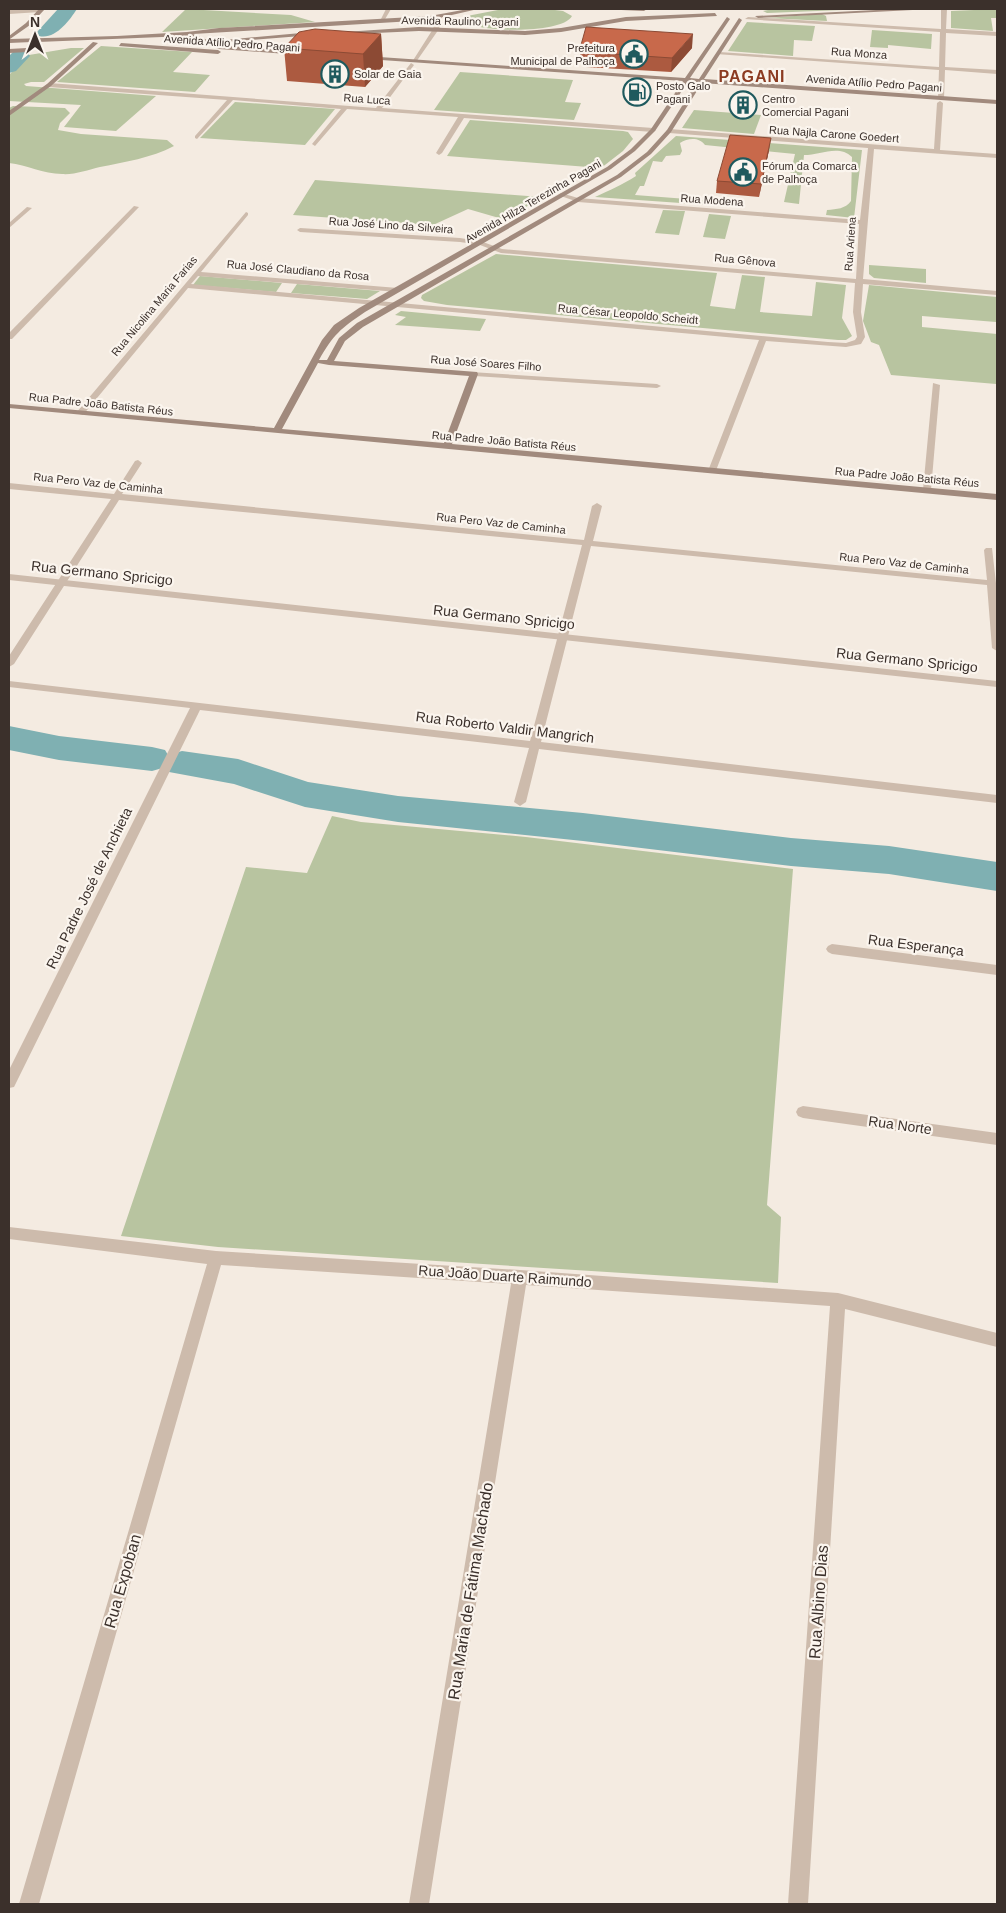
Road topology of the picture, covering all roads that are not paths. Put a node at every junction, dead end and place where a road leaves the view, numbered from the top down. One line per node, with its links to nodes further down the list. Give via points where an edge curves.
1 (388, 9): 17 (street)
2 (475, 9): 14 (main road, Avenida Raulino Pagani)
3 (602, 9): 4 (main road)
4 (624, 9): 5 (main road)
5 (644, 9)
6 (754, 9): 13 (main road, via 759,12)
7 (929, 9): 12 (main road)
8 (944, 9): 22 (street)
9 (41, 10): 10 (street); 19 (main road)
10 (9, 12)
11 (715, 12): 15 (main road); 21 (main road, Avenida Raulino Pagani, via 537,32)
12 (836, 12): 13 (main road); 20 (street)
13 (758, 16): 16 (main road)
14 (439, 17): 17 (main road, Avenida Raulino Pagani); 21 (street)
15 (727, 19): 18 (main road); 36 (main road, Avenida Hilza Terezinha Pagani)
16 (748, 19): 18 (main road); 20 (street)
17 (382, 20): 23 (main road, Avenida Raulino Pagani)
18 (739, 20): 31 (main road, Avenida Hilza Terezinha Pagani)
19 (28, 24): 25 (main road); 27 (main road, via 27,35)
20 (833, 24): 22 (street)
21 (436, 29): 26 (main road, Avenida Raulino Pagani, via 248,37); 33 (street)
22 (942, 31): 24 (street); 34 (street)
23 (188, 34): 26 (main road, Avenida Atílio Pedro Pagani); 27 (main road, Avenida Atílio Pedro Pagani)
24 (997, 34)
25 (9, 40): 27 (main road)
26 (204, 42): 29 (main road, Avenida Raulino Pagani); 29 (main road, Avenida Atílio Pedro Pagani, via 219,47 303,55)
27 (33, 43): 28 (main road, Avenida Atílio Pedro Pagani); 30 (main road, via 21,51)
28 (95, 44): 29 (main road, Avenida Atílio Pedro Pagani); 38 (main road)
29 (178, 49)
30 (9, 51)
31 (719, 54): 34 (street, Rua Monza); 37 (main road, Avenida Hilza Terezinha Pagani)
32 (362, 60): 33 (main road, Avenida Atílio Pedro Pagani)
33 (412, 63): 36 (main road, Avenida Atílio Pedro Pagani); 44 (street)
34 (941, 68): 35 (street, Rua Monza); 40 (street)
35 (997, 72)
36 (685, 82): 37 (main road, Avenida Atílio Pedro Pagani); 47 (main road, Avenida Hilza Terezinha Pagani)
37 (700, 84): 40 (main road, Avenida Atílio Pedro Pagani); 48 (main road, Avenida Hilza Terezinha Pagani)
38 (49, 85): 39 (street, Rua Luca); 45 (main road)
39 (231, 99): 42 (street, Rua Luca); 49 (street)
40 (941, 100): 41 (main road, Avenida Atílio Pedro Pagani); 43 (main road, Avenida Atílio Pedro Pagani); 52 (street)
41 (997, 102)
42 (345, 107): 44 (street, Rua Luca); 50 (street)
43 (997, 107)
44 (378, 109): 46 (street, Rua Luca)
45 (9, 114)
46 (462, 116): 47 (street, Rua Luca); 53 (street)
47 (653, 130): 48 (main road); 55 (main road, Avenida Hilza Terezinha Pagani, via 633,150)
48 (669, 131): 51 (street, Rua Najla Carone Goedert); 56 (main road, Avenida Hilza Terezinha Pagani, via 635,165)
49 (196, 137)
50 (315, 144)
51 (871, 147): 52 (street, Rua Najla Carone Goedert); 62 (street, Rua Ariena)
52 (937, 151): 54 (street, Rua Najla Carone Goedert)
53 (438, 153)
54 (997, 157)
55 (579, 185): 56 (main road); 57 (main road, Avenida Hilza Terezinha Pagani)
56 (596, 189): 58 (main road, Avenida Hilza Terezinha Pagani)
57 (561, 196): 58 (street, Rua Modena); 65 (main road, Avenida Hilza Terezinha Pagani)
58 (578, 200): 62 (street, Rua Modena); 66 (main road, Avenida Hilza Terezinha Pagani)
59 (136, 207): 76 (street)
60 (29, 208): 63 (street)
61 (246, 214): 67 (street, Rua Nicolina Maria Farias)
62 (863, 222): 69 (street, Rua Ariena)
63 (9, 226)
64 (300, 230): 65 (street, Rua José Lino da Silveira)
65 (480, 244): 66 (street, Rua José Lino da Silveira); 71 (main road, Avenida Hilza Terezinha Pagani)
66 (491, 248): 69 (street, Rua Gênova); 75 (main road, Avenida Hilza Terezinha Pagani)
67 (196, 274): 68 (street, Rua José Claudiano da Rosa); 70 (street, Rua Nicolina Maria Farias)
68 (292, 281): 71 (street, Rua José Claudiano da Rosa); 73 (street)
69 (859, 281): 72 (street, Rua Gênova); 78 (street, Rua Ariena, via 857,317 861,337)
70 (186, 286): 73 (street, Rua José Claudiano da Rosa); 85 (street, Rua Nicolina Maria Farias)
71 (398, 290): 74 (main road, Avenida Hilza Terezinha Pagani)
72 (997, 293)
73 (283, 295): 74 (street, Rua José Claudiano da Rosa)
74 (377, 302): 75 (street, Rua José Claudiano da Rosa); 79 (main road, Avenida Hilza Terezinha Pagani, via 337,327)
75 (396, 305): 77 (street, Rua César Leopoldo Scheidt); 80 (main road, Avenida Hilza Terezinha Pagani, via 349,333)
76 (9, 337)
77 (764, 338): 78 (street, Rua César Leopoldo Scheidt, via 828,344); 89 (street)
78 (858, 342)
79 (314, 362): 80 (main road, Rua José Soares Filho); 86 (main road, Avenida Hilza Terezinha Pagani)
80 (329, 363): 81 (main road, Rua José Soares Filho)
81 (474, 374): 83 (street, Rua José Soares Filho); 87 (main road)
82 (936, 385): 91 (street)
83 (657, 386)
84 (9, 406): 85 (main road, Rua Padre João Batista Réus)
85 (80, 413): 86 (main road, Rua Padre João Batista Réus)
86 (276, 432): 87 (main road, Rua Padre João Batista Réus)
87 (447, 447): 89 (main road, Rua Padre João Batista Réus)
88 (138, 463): 92 (street)
89 (712, 471): 91 (main road, Rua Padre João Batista Réus)
90 (9, 486): 92 (street, Rua Pero Vaz de Caminha)
91 (927, 490): 93 (main road, Rua Padre João Batista Réus)
92 (116, 496): 95 (street, Rua Pero Vaz de Caminha); 98 (street)
93 (997, 497)
94 (597, 506): 95 (street)
95 (587, 543): 99 (street, Rua Pero Vaz de Caminha); 100 (street)
96 (989, 550): 99 (street)
97 (9, 577): 98 (street, Rua Germano Spricigo)
98 (61, 583): 100 (street, Rua Germano Spricigo); 102 (street)
99 (992, 583): 101 (street)
100 (563, 637): 104 (street, Rua Germano Spricigo); 106 (street)
101 (997, 648)
102 (9, 664)
103 (9, 684): 105 (street, Rua Roberto Valdir Mangrich)
104 (997, 684)
105 (196, 706): 106 (street, Rua Roberto Valdir Mangrich); 111 (street, Rua Padre José de Anchieta)
106 (535, 745): 107 (street, Rua Roberto Valdir Mangrich); 108 (street)
107 (997, 799)
108 (520, 802)
109 (832, 949): 110 (street, Rua Esperança)
110 (997, 970)
111 (9, 1083)
112 (803, 1112): 113 (street, Rua Norte)
113 (997, 1139)
114 (9, 1233): 115 (street, Rua João Duarte Raimundo)
115 (216, 1258): 116 (street, Rua João Duarte Raimundo); 119 (street, Rua Expoban)
116 (520, 1277): 117 (street, Rua João Duarte Raimundo); 120 (street, Rua Maria de Fátima Machado)
117 (838, 1300): 118 (street, Rua João Duarte Raimundo); 121 (street, Rua Albino Dias)
118 (997, 1340)
119 (29, 1904)
120 (419, 1904)
121 (798, 1904)

